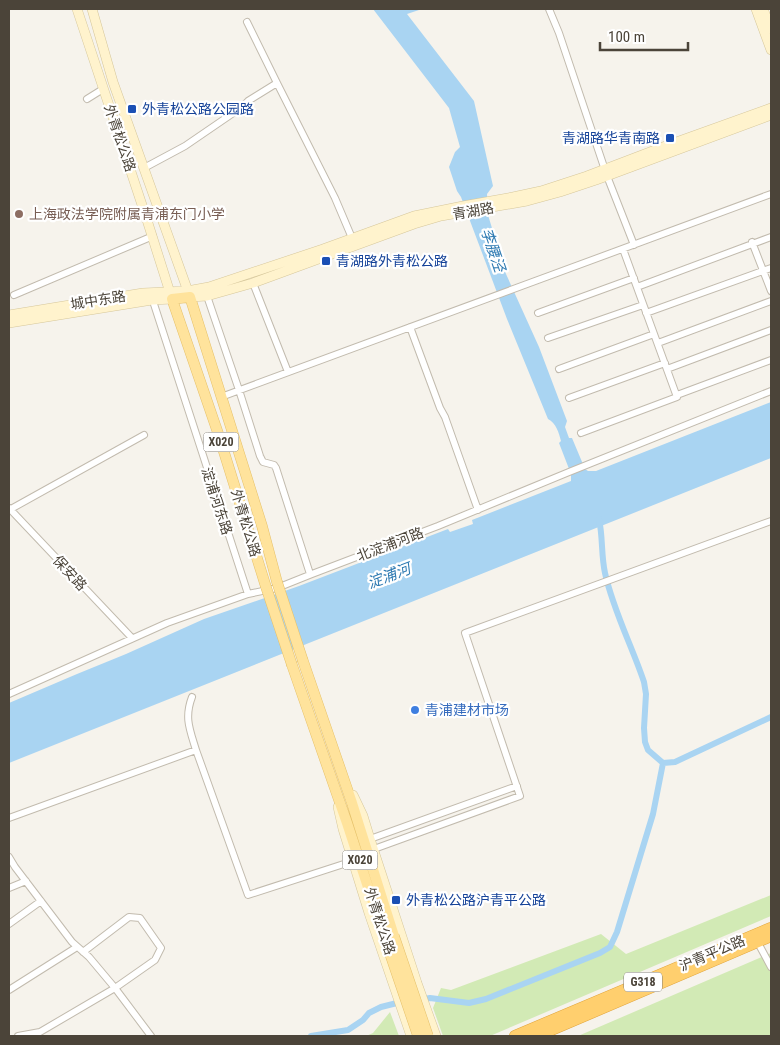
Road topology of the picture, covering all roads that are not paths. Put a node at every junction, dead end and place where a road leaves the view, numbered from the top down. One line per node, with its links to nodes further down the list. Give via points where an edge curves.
1 (77, 9): 10 (main road, 外青松公路 / X020)
2 (92, 9): 14 (main road, 外青松公路 / X020, via 113,82)
3 (549, 9): 15 (street)
4 (756, 9): 8 (main road)
5 (763, 9): 7 (main road)
6 (247, 22): 9 (street)
7 (771, 29)
8 (771, 50)
9 (276, 83): 14 (street, via 185,146); 20 (street, via 336,198)
10 (103, 89): 11 (street); 18 (main road, 外青松公路 / X020)
11 (87, 99)
12 (771, 108): 15 (main road, 青湖路)
13 (771, 115): 15 (main road, 青湖路)
14 (144, 168): 30 (main road, 外青松公路 / X020)
15 (606, 172): 17 (main road, 青湖路); 22 (street)
16 (771, 194): 22 (street)
17 (464, 209): 20 (main road, 青湖路, via 414,216); 27 (main road, 青湖路)
18 (152, 236): 31 (street); 32 (main road, 外青松公路 / X020)
19 (771, 237): 21 (street)
20 (352, 238): 30 (main road, 青湖路)
21 (752, 242): 25 (street); 28 (street)
22 (634, 244): 23 (street)
23 (623, 249): 26 (street); 41 (street)
24 (771, 268): 25 (street)
25 (763, 270): 29 (street); 38 (street)
26 (634, 278): 28 (street); 37 (street)
27 (253, 283): 34 (main road, 青湖路); 49 (street)
28 (637, 287): 36 (street)
29 (771, 292)
30 (189, 294): 32 (main road, 青湖路); 34 (main road, 青湖路); 53 (main road, 外青松公路 / X020)
31 (14, 295)
32 (171, 295): 33 (main road, 城中东路); 66 (main road, 外青松公路 / X020, bridge)
33 (151, 296): 39 (main road, 城中东路); 40 (main road, 城中东路); 61 (street, 淀浦河东路)
34 (207, 296): 50 (street)
35 (771, 301): 45 (street)
36 (643, 304): 38 (street); 44 (street)
37 (538, 313)
38 (646, 313): 43 (street)
39 (9, 315)
40 (9, 323)
41 (410, 327): 49 (street); 58 (street)
42 (771, 330): 47 (street)
43 (654, 334): 45 (street); 48 (street)
44 (548, 338)
45 (658, 343): 47 (street)
46 (771, 360): 52 (street)
47 (666, 366): 52 (street); 54 (street)
48 (559, 369)
49 (288, 372): 50 (street)
50 (239, 390): 53 (street); 60 (street, via 260,456 263,462 276,468)
51 (771, 391): 58 (street, 北淀浦河路)
52 (676, 395): 55 (street)
53 (221, 397): 67 (main road, 外青松公路 / X020, bridge, via 277,582)
54 (569, 398)
55 (582, 433)
56 (144, 435): 57 (street)
57 (9, 509): 62 (street, 保安路)
58 (478, 510): 60 (street, 北淀浦河路)
59 (771, 521): 68 (street, via 465,633)
60 (310, 574): 61 (street, 北淀浦河路, via 277,588)
61 (248, 594): 62 (street, 北淀浦河路, via 167,622)
62 (132, 638): 63 (street, 北淀浦河路)
63 (9, 694)
64 (192, 697): 65 (street, via 188,716)
65 (196, 750): 69 (street); 73 (street, via 248,895)
66 (333, 782): 73 (main road); 80 (main road, 外青松公路 / X020)
67 (345, 782): 70 (main road); 80 (main road, 外青松公路 / X020)
68 (517, 786): 70 (street); 71 (street, via 520,796)
69 (9, 818)
70 (370, 839): 71 (main road)
71 (374, 850): 87 (main road)
72 (9, 857): 74 (street)
73 (353, 861): 88 (main road, via 394,989)
74 (26, 881): 75 (street); 76 (street)
75 (9, 888)
76 (41, 901): 77 (street); 82 (street)
77 (9, 924)
78 (771, 928): 81 (highway, 沪青平公路 / G318)
79 (771, 936): 81 (highway, 沪青平公路 / G318)
80 (390, 937): 88 (main road, 外青松公路 / X020, bridge); 91 (main road, 外青松公路 / X020, bridge)
81 (756, 939): 84 (street); 93 (highway, 沪青平公路 / G318); 94 (highway, 沪青平公路 / G318)
82 (77, 947): 83 (street); 86 (street)
83 (83, 952): 85 (street); 85 (street, via 129,917 140,918 161,948 154,960)
84 (771, 966)
85 (115, 988): 89 (street, via 40,1032); 90 (street)
86 (9, 990)
87 (432, 1024): 88 (main road, via 426,1034); 92 (main road)
88 (413, 1033)
89 (18, 1036)
90 (151, 1036)
91 (428, 1036)
92 (435, 1036)
93 (515, 1036)
94 (537, 1036)

